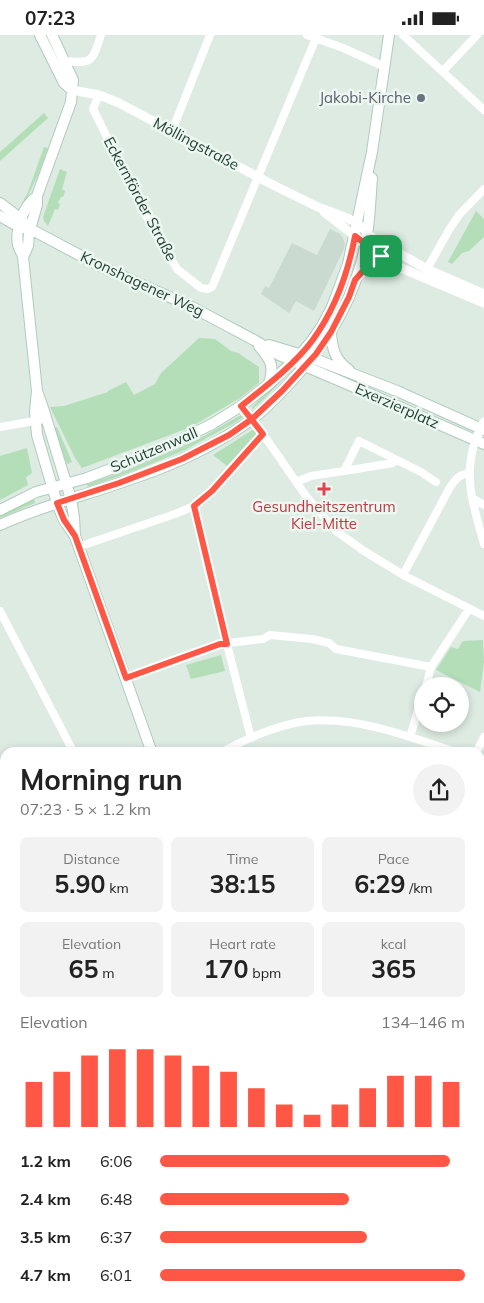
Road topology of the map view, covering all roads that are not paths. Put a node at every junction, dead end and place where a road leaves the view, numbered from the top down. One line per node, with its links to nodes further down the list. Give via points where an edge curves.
1 (40, 35): 13 (main road, via 64,83)
2 (52, 35): 10 (main road)
3 (101, 35): 10 (street, via 90,61)
4 (210, 35): 16 (street)
5 (307, 35): 9 (street)
6 (389, 35): 11 (main road)
7 (403, 35): 12 (street)
8 (478, 35): 12 (street)
9 (316, 38): 11 (street); 18 (street)
10 (64, 61): 13 (main road, via 73,80)
11 (384, 67): 17 (main road)
12 (443, 71): 15 (street)
13 (72, 90): 14 (street, Möllingstraße); 20 (main road, via 69,107)
14 (99, 95): 16 (street, Möllingstraße); 18 (street, Eckernförder Straße, via 94,109 96,115 144,212 177,269 201,289 212,287)
15 (484, 110)
16 (172, 131): 18 (street, Möllingstraße)
17 (372, 152): 25 (main road); 27 (main road)
18 (258, 177): 22 (street, Möllingstraße)
19 (484, 189): 32 (street, via 459,215)
20 (36, 196): 24 (main road, via 30,201); 26 (main road, via 37,205)
21 (0, 203): 24 (main road, Kronshagener Weg)
22 (318, 207): 25 (street, Möllingstraße); 28 (street, Möllingstraße)
23 (0, 216): 24 (main road, Kronshagener Weg)
24 (20, 223): 26 (main road, Kronshagener Weg); 31 (main road, via 18,246)
25 (357, 223): 27 (street); 28 (main road)
26 (30, 229): 31 (main road); 37 (main road, Kronshagener Weg)
27 (367, 232): 29 (main road); 32 (street)
28 (355, 236): 29 (street); 38 (main road, via 332,307 317,334)
29 (366, 244): 30 (street); 33 (main road)
30 (381, 256): 32 (street, via 401,268); 33 (street)
31 (23, 257): 43 (main road)
32 (425, 273): 34 (street); 35 (street)
33 (355, 280): 36 (main road)
34 (484, 294)
35 (484, 303)
36 (331, 332): 39 (main road); 40 (main road, via 335,355)
37 (254, 340): 38 (main road, Kronshagener Weg); 41 (main road, via 271,365)
38 (296, 358): 39 (main road, Exerzierplatz); 41 (main road, Schützenwall)
39 (309, 362): 40 (main road, Exerzierplatz); 44 (main road, Schützenwall); 48 (main road, Exerzierplatz)
40 (356, 375): 46 (main road, Exerzierplatz)
41 (269, 383): 42 (main road, Schützenwall)
42 (241, 406): 44 (street); 54 (main road, Schützenwall, via 168,446)
43 (41, 419): 45 (street); 54 (main road); 55 (main road, via 36,435)
44 (252, 419): 47 (street); 57 (main road, Schützenwall, via 182,459)
45 (0, 427)
46 (483, 427): 48 (street, Exerzierplatz)
47 (263, 434): 52 (street); 60 (street, via 212,491)
48 (479, 442): 51 (street, via 471,455)
49 (396, 460): 50 (street); 50 (street, via 359,441); 53 (street)
50 (344, 471): 52 (street, via 310,476)
51 (469, 473): 56 (street); 66 (street, via 456,477)
52 (296, 482): 66 (street, via 336,531)
53 (436, 482)
54 (66, 484): 55 (main road, Schützenwall); 57 (main road)
55 (51, 488): 58 (main road); 61 (main road, Schützenwall)
56 (472, 498): 59 (street); 64 (street)
57 (71, 499): 58 (main road, Schützenwall); 63 (main road)
58 (57, 503): 62 (main road, Schützenwall); 63 (main road)
59 (484, 505)
60 (194, 506): 65 (street); 70 (street)
61 (0, 510)
62 (0, 525)
63 (75, 536): 65 (main road)
64 (484, 544)
65 (78, 547): 73 (main road)
66 (403, 575): 67 (street)
67 (469, 609): 69 (street); 71 (street)
68 (0, 611): 77 (street)
69 (484, 616)
70 (227, 644): 71 (street, via 270,635 312,639 330,643 336,649); 73 (street); 76 (street)
71 (431, 667): 72 (street)
72 (428, 677)
73 (126, 678): 78 (main road)
74 (414, 724): 75 (street)
75 (410, 737): 76 (street, via 350,722 321,720 293,724); 80 (street)
76 (250, 738): 79 (street)
77 (71, 747)
78 (150, 747)
79 (233, 747)
80 (440, 747)

